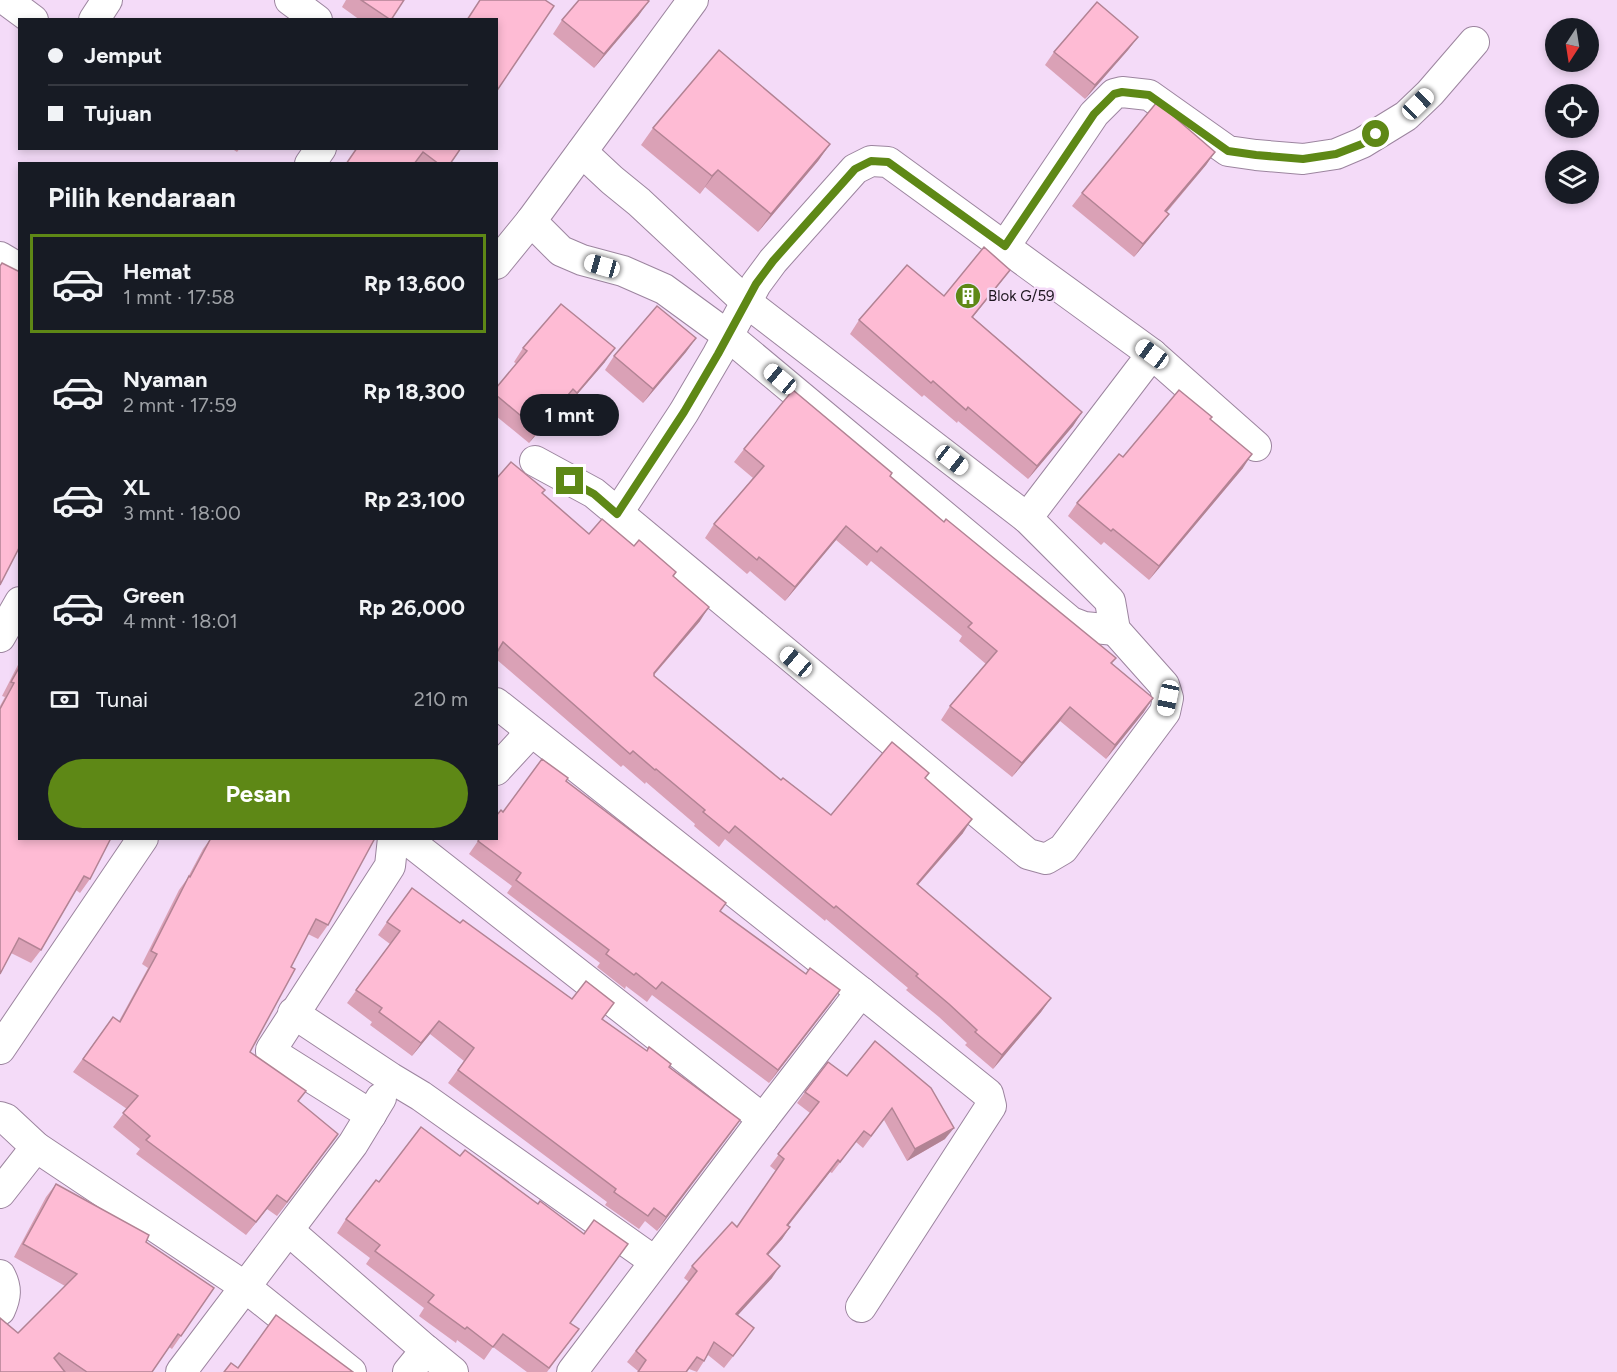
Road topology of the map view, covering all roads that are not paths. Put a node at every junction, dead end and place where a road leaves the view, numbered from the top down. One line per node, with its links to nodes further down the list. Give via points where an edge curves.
1 (6, 0): 5 (street)
2 (107, 0): 6 (street)
3 (290, 0): 7 (street)
4 (693, 0): 9 (street)
5 (30, 18)
6 (95, 18)
7 (314, 18)
8 (1474, 42): 11 (street, via 1406,116 1362,144 1336,154 1303,159 1228,151 1149,95 1114,94 1094,114)
9 (582, 152): 10 (street); 15 (street)
10 (531, 221): 13 (street); 16 (street, via 561,251 664,289)
11 (1005, 246): 15 (street, via 888,162 871,161 855,169 773,261); 17 (street)
12 (0, 257): 14 (street)
13 (498, 262)
14 (18, 268)
15 (745, 301): 16 (street); 21 (street)
16 (727, 335): 20 (street, via 684,412); 23 (street, via 1071,622)
17 (1152, 354): 18 (street); 21 (street)
18 (1256, 446)
19 (535, 460): 20 (street, via 594,494)
20 (617, 514): 23 (street, via 1028,854 1046,859 1063,849 1165,712 1168,698 1164,685)
21 (1027, 519): 23 (street, via 1106,596)
22 (18, 606): 24 (street)
23 (1115, 630)
24 (0, 637)
25 (498, 705): 26 (street)
26 (531, 732): 27 (street); 31 (street)
27 (498, 768)
28 (142, 840): 33 (street)
29 (420, 843): 30 (street); 37 (street)
30 (392, 852): 32 (street)
31 (861, 992): 37 (street); 44 (street, via 988,1094 991,1106)
32 (293, 1013): 34 (street); 36 (street, via 272,1052)
33 (0, 1049)
34 (391, 1078): 36 (street); 41 (street)
35 (2, 1113): 38 (street)
36 (371, 1115): 40 (street)
37 (763, 1119): 41 (street)
38 (36, 1147): 39 (street); 43 (street)
39 (0, 1193)
40 (289, 1231): 43 (street); 46 (street)
41 (654, 1261): 50 (street)
42 (0, 1275): 45 (street, via 6,1297)
43 (244, 1286): 47 (street); 48 (street)
44 (861, 1307)
45 (0, 1310)
46 (417, 1361): 49 (street)
47 (181, 1372)
48 (351, 1372)
49 (453, 1372)
50 (572, 1372)

